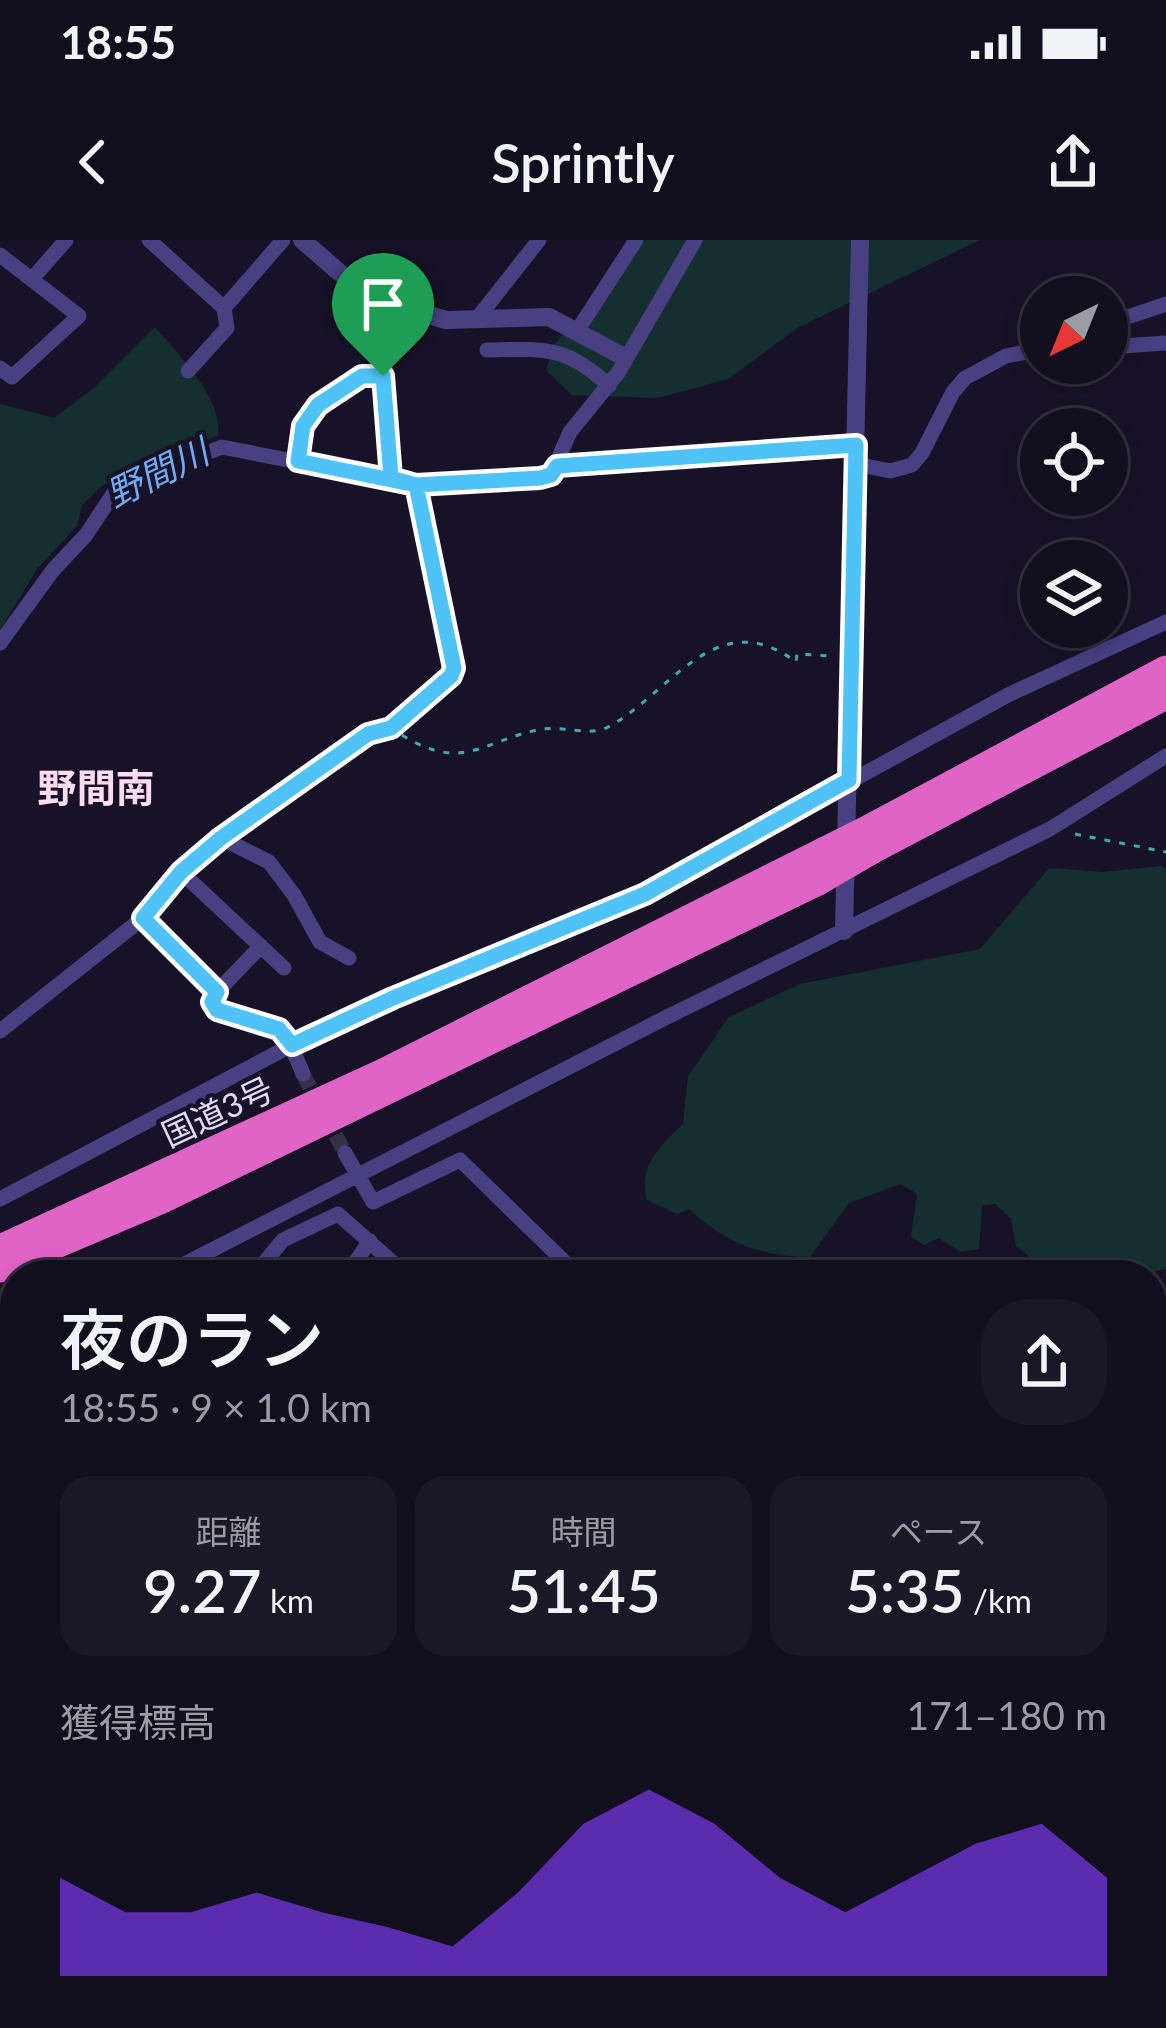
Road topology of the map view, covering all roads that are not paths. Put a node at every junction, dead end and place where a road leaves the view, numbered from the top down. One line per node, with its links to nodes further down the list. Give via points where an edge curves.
1 (66, 240): 10 (street)
2 (149, 240): 12 (street)
3 (283, 240): 12 (street)
4 (302, 240): 14 (street, via 387,303 423,316)
5 (539, 240): 14 (street)
6 (636, 240): 15 (street)
7 (695, 240): 20 (street)
8 (860, 240): 24 (street)
9 (0, 255): 10 (street)
10 (32, 279): 21 (street, via 79,316 12,377)
11 (1166, 304): 13 (street)
12 (224, 308): 22 (street, via 227,328)
13 (1128, 317)
14 (476, 320): 15 (street, via 549,317)
15 (577, 331): 20 (street)
16 (1166, 343): 17 (street)
17 (1128, 346)
18 (487, 350): 23 (street, via 538,348 584,362)
19 (1020, 352): 24 (street, via 965,378 913,465 890,472)
20 (624, 357): 23 (street)
21 (0, 368)
22 (188, 371)
23 (609, 386): 26 (street, via 570,432)
24 (856, 454): 26 (street); 34 (street)
25 (298, 461): 27 (street); 27 (street, via 303,426 318,405 362,376 383,376); 30 (street, via 222,446 113,494)
26 (557, 466): 28 (street, via 540,478)
27 (391, 478): 28 (street)
28 (416, 485): 35 (street, via 454,668 447,682 391,728 368,734)
29 (1166, 622): 34 (street, via 1008,694)
30 (0, 644)
31 (1166, 669): 36 (highway, 国道3号)
32 (1166, 696): 36 (highway, 国道3号)
33 (1166, 756): 39 (street, via 1050,829)
34 (849, 780): 39 (street); 45 (street, via 626,903)
35 (221, 838): 37 (street); 41 (street, via 269,862 320,941)
36 (872, 838): 51 (highway, 国道3号, bridge, via 823,851 364,1081); 52 (highway, 国道3号, bridge, via 818,881 162,1200)
37 (181, 872): 38 (street); 40 (street)
38 (143, 918): 43 (street); 44 (street)
39 (844, 931): 48 (street)
40 (261, 946): 42 (street); 43 (street)
41 (350, 958)
42 (284, 968)
43 (217, 992): 45 (street, via 217,1010 279,1029)
44 (0, 1031)
45 (292, 1045): 46 (street); 49 (street)
46 (303, 1074)
47 (345, 1153): 48 (street)
48 (357, 1179): 53 (street); 57 (street, via 373,1202 460,1160)
49 (0, 1199)
50 (370, 1241): 54 (street, via 338,1214 283,1240); 55 (street); 56 (street)
51 (0, 1248)
52 (21, 1260)
53 (193, 1260)
54 (266, 1260)
55 (357, 1260)
56 (391, 1260)
57 (563, 1260)

